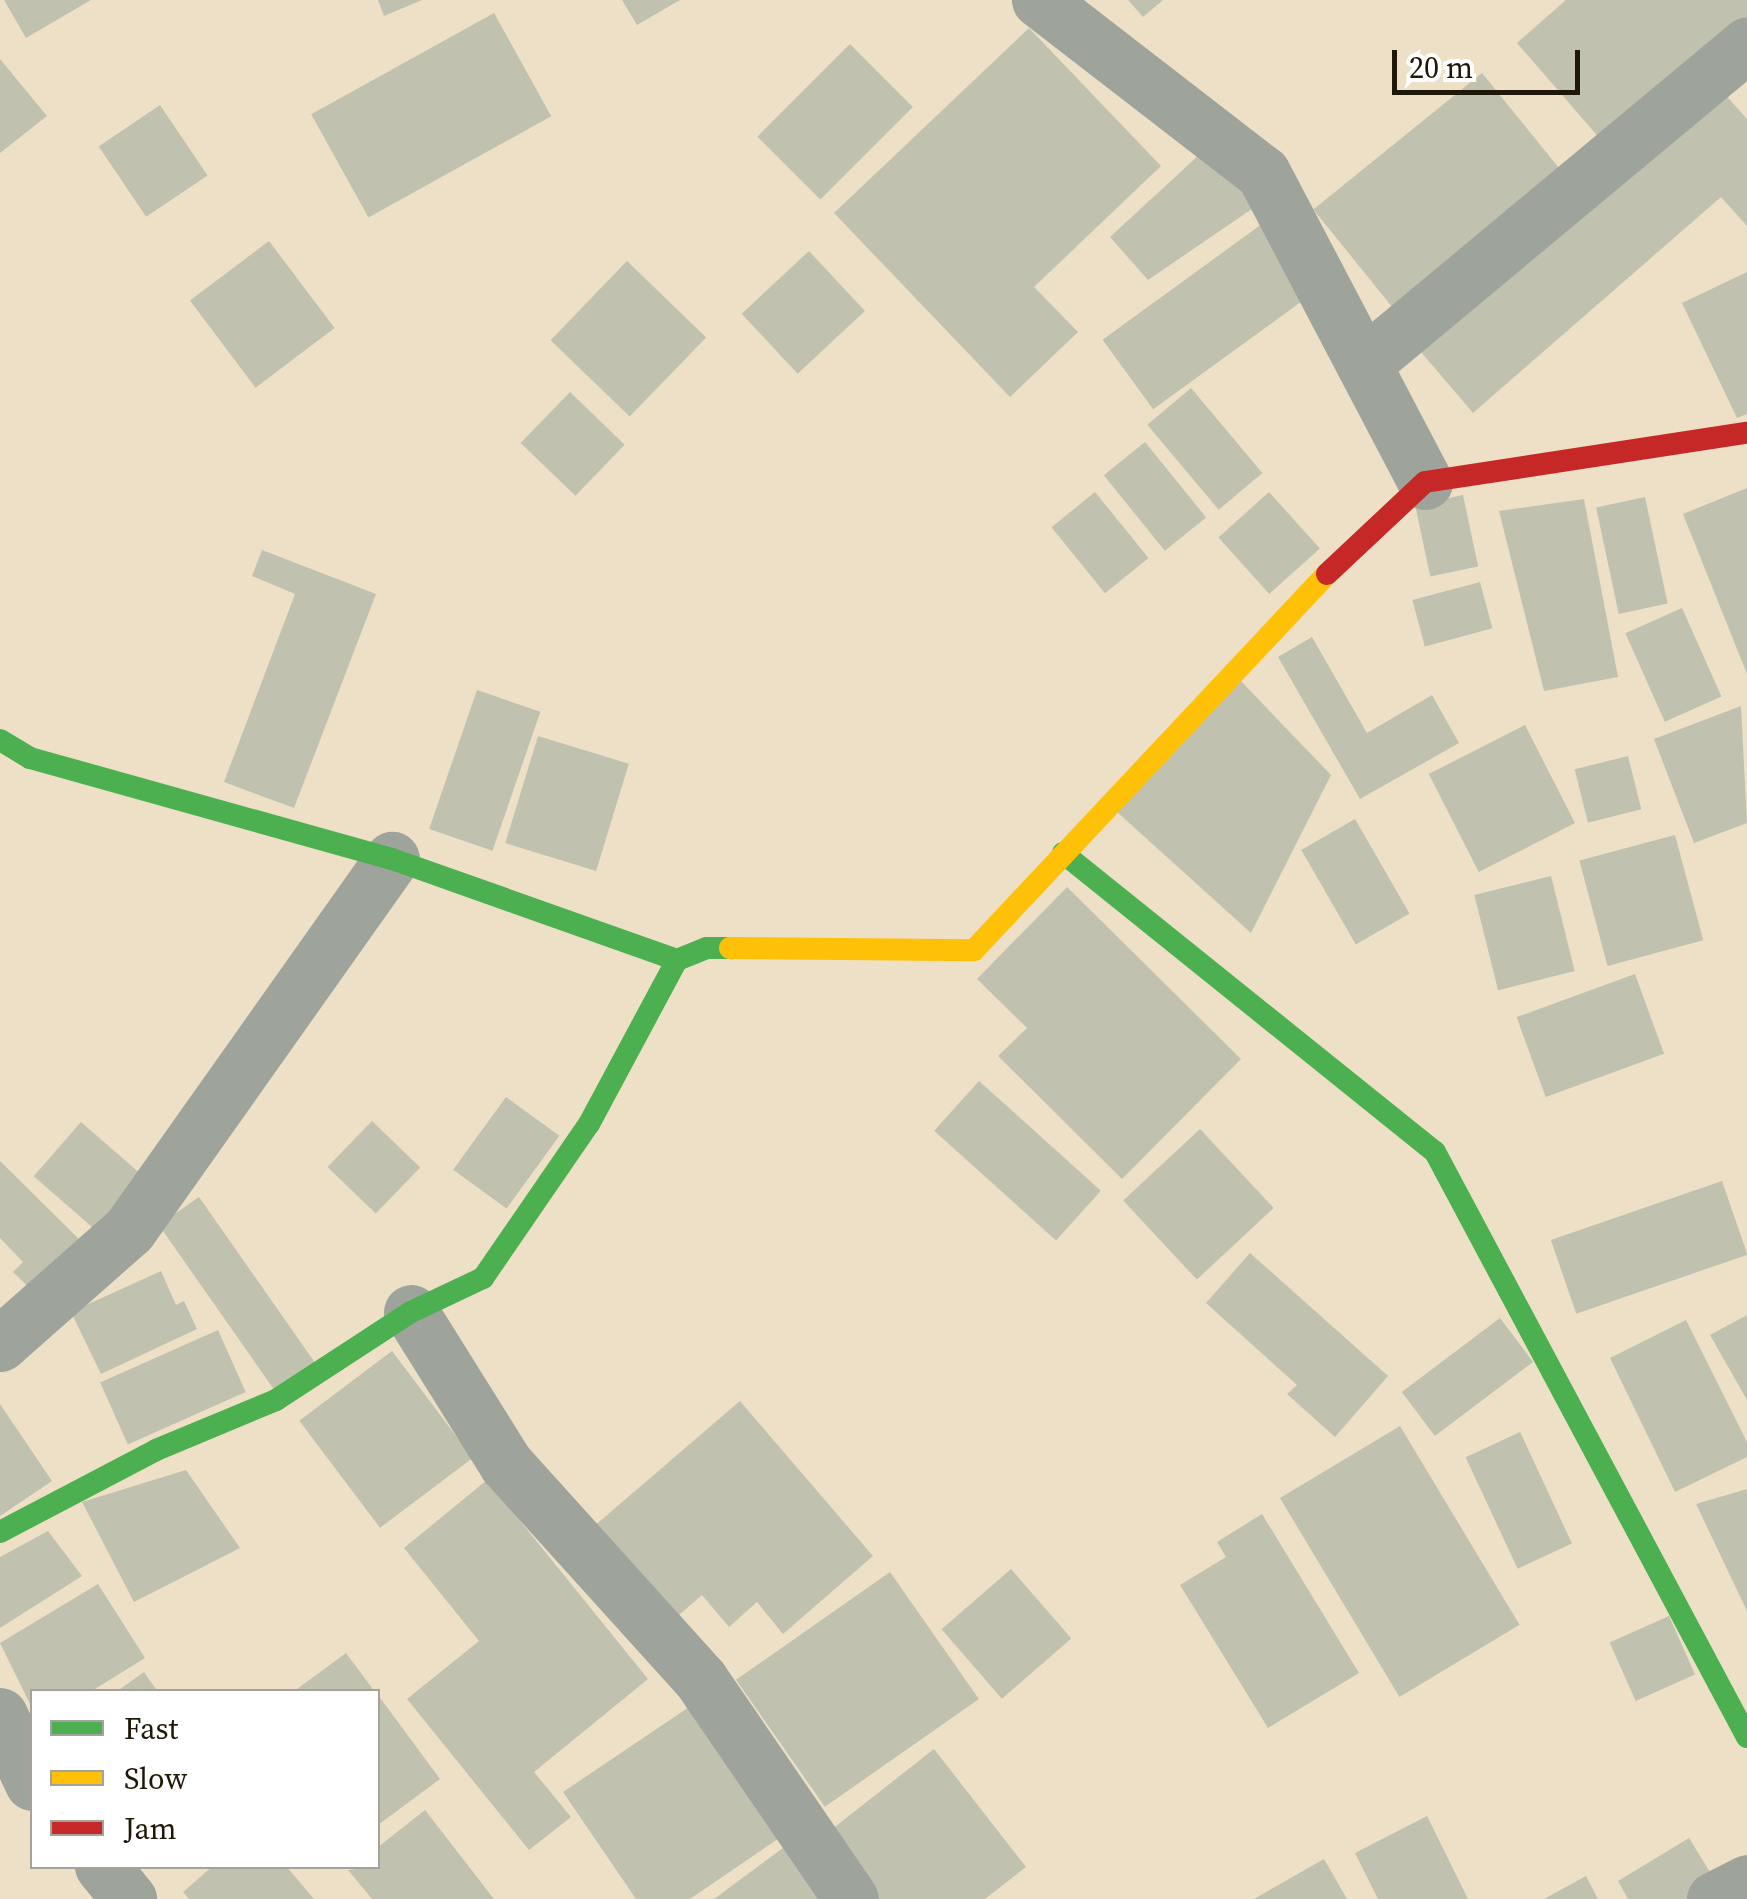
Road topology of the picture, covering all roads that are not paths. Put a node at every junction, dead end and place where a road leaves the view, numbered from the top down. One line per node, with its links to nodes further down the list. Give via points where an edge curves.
1 (1039, 0): 3 (street, via 1264,173)
2 (1747, 44): 3 (street)
3 (1366, 362): 5 (street)
4 (1747, 432): 5 (street)
5 (1426, 482): 7 (street, via 1276,620)
6 (0, 740): 8 (street, via 30,758)
7 (1063, 853): 9 (street, via 974,950 706,948); 14 (street, via 1436,1152)
8 (392, 859): 9 (street); 11 (street, via 129,1230)
9 (677, 960): 10 (street, via 589,1124 483,1278)
10 (411, 1312): 12 (street, via 276,1400 156,1450); 19 (street, via 506,1464 701,1680)
11 (0, 1344)
12 (0, 1532)
13 (0, 1715): 15 (street)
14 (1747, 1737)
15 (30, 1779)
16 (104, 1869): 18 (street)
17 (1747, 1882): 20 (street)
18 (128, 1899)
19 (851, 1899)
20 (1714, 1899)

